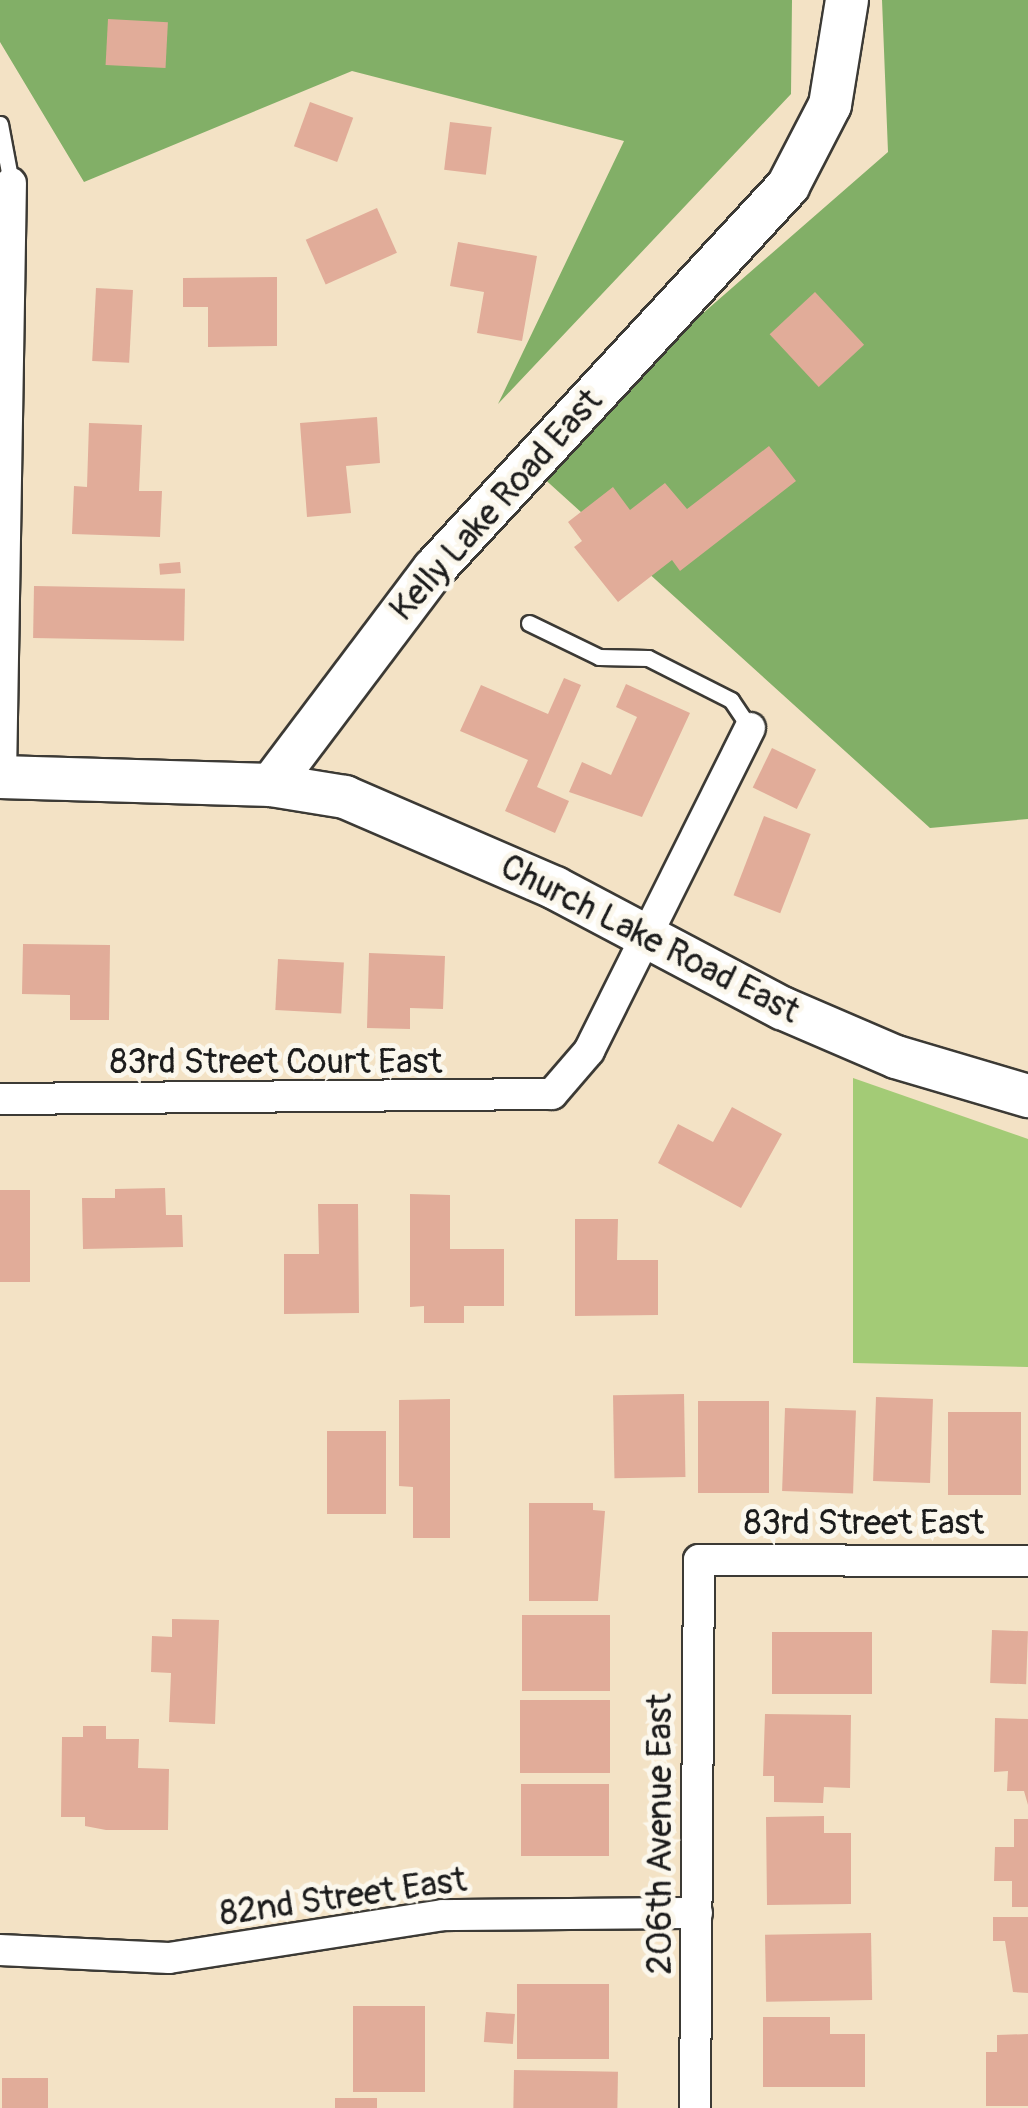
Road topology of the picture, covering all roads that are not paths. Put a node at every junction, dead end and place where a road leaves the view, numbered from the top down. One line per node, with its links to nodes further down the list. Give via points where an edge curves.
1 (847, 0): 7 (street, Kelly Lake Road East, via 830,104 788,186 434,569)
2 (0, 124): 3 (lane)
3 (11, 183): 6 (street)
4 (529, 623): 5 (lane, via 599,657 648,658 731,700)
5 (750, 728): 8 (street)
6 (1, 777): 7 (street)
7 (271, 784): 8 (street, Church Lake Road East, via 345,797 452,840)
8 (646, 935): 9 (street, Church Lake Road East, via 782,1008 896,1057); 10 (street, 83rd Street Court East, via 588,1051 552,1094)
9 (1028, 1096)
10 (0, 1099)
11 (699, 1560): 12 (street, 83rd Street East); 13 (street, 206th Avenue East)
12 (1028, 1561)
13 (696, 1913): 14 (street, 82nd Street East, via 443,1915 169,1958); 15 (street, 206th Avenue East)
14 (0, 1950)
15 (696, 2108)

